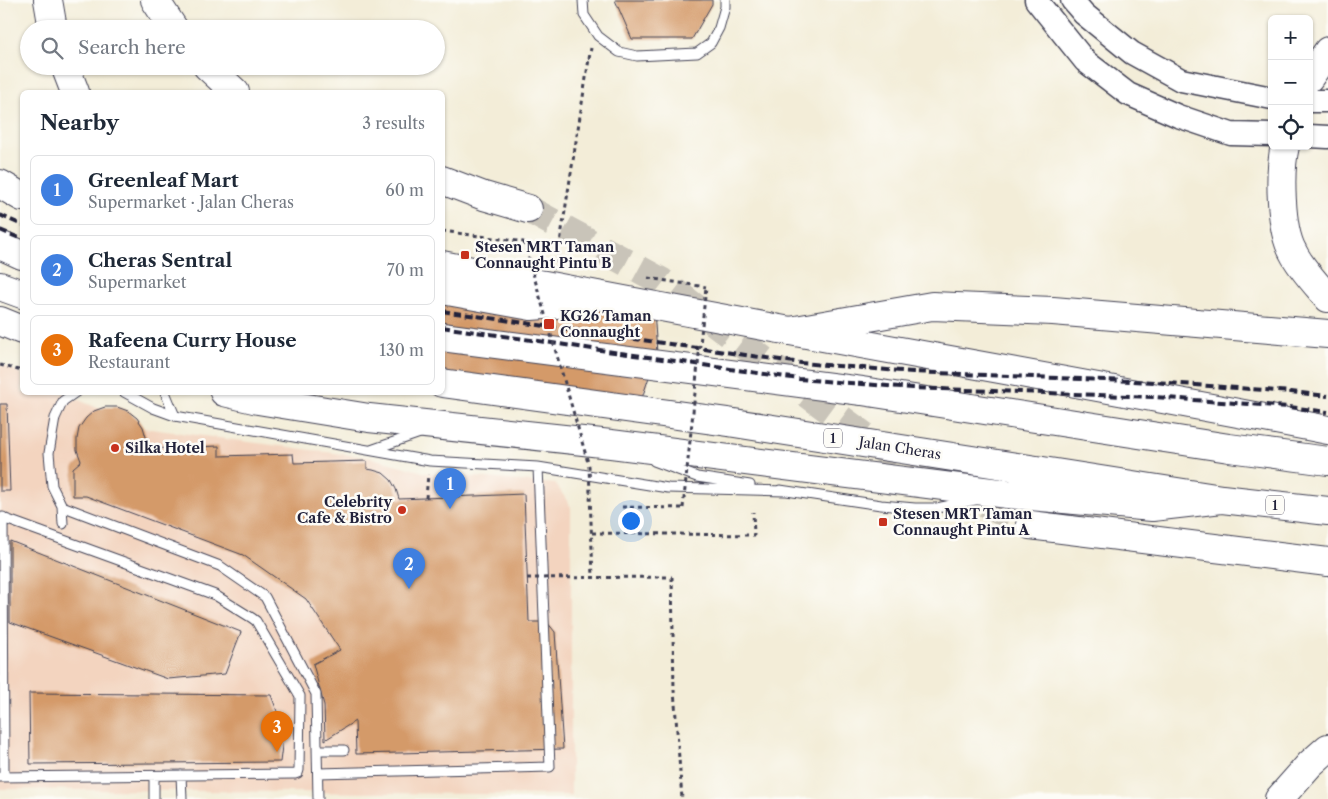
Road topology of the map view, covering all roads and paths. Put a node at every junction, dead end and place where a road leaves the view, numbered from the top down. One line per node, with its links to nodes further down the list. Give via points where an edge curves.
1 (48, 0): 7 (highway)
2 (155, 0): 8 (highway)
3 (583, 0): 4 (lane, via 584,15 598,36 619,52 637,56 697,54 711,43 719,28)
4 (725, 0)
5 (1036, 0): 19 (street, via 1085,61 1128,94 1231,134)
6 (1072, 0): 16 (street, via 1084,14 1132,53 1181,80)
7 (51, 20)
8 (168, 20)
9 (1328, 51): 11 (highway)
10 (589, 59): 30 (path, bridge, via 556,268)
11 (1313, 72)
12 (68, 75): 14 (highway)
13 (217, 75): 15 (highway)
14 (74, 90)
15 (233, 90)
16 (1268, 97)
17 (1313, 101): 18 (street)
18 (1328, 101)
19 (1268, 135)
20 (1313, 136): 21 (street)
21 (1328, 137)
22 (1284, 150): 36 (highway, via 1281,160 1284,227 1293,252)
23 (445, 181): 26 (highway)
24 (0, 184): 25 (highway)
25 (20, 196)
26 (528, 209)
27 (445, 231): 30 (path, bridge, via 524,242)
28 (0, 245): 29 (highway)
29 (20, 253)
30 (530, 262): 71 (path, bridge, via 590,466)
31 (445, 266): 37 (highway)
32 (648, 278): 65 (path, bridge, via 706,287 683,508)
33 (0, 286): 35 (highway)
34 (445, 291): 37 (highway, via 531,306)
35 (20, 293)
36 (1328, 298)
37 (613, 299): 40 (highway)
38 (0, 321): 39 (highway)
39 (20, 329)
40 (790, 331): 42 (highway, via 932,306 1052,311); 54 (highway)
41 (0, 332): 43 (highway)
42 (1328, 334)
43 (20, 337)
44 (445, 337): 58 (highway, via 862,391)
45 (0, 365): 46 (path)
46 (20, 370)
47 (445, 383): 63 (highway, Jalan Cheras / 1, via 728,422)
48 (72, 395): 64 (lane, via 63,401 55,418 50,453 52,486)
49 (129, 395): 52 (lane)
50 (166, 395): 52 (lane)
51 (237, 395): 53 (highway, via 332,412)
52 (175, 416): 56 (lane)
53 (442, 426): 55 (highway); 56 (lane)
54 (1328, 430)
55 (611, 444): 60 (lane, via 697,477); 61 (highway)
56 (368, 450): 57 (lane)
57 (430, 461): 59 (lane); 62 (path)
58 (1328, 461)
59 (538, 467): 60 (lane, via 668,488); 78 (lane, via 550,767)
60 (785, 491): 61 (lane, via 915,508 936,508)
61 (1007, 494): 63 (highway, via 1152,507)
62 (426, 498)
63 (1222, 499): 66 (highway, Jalan Cheras / 1)
64 (62, 506): 69 (lane); 76 (lane, via 220,566 265,597 316,694)
65 (622, 507)
66 (1328, 511)
67 (753, 512): 71 (path, via 754,535)
68 (2, 517): 79 (lane, via 215,594 256,621 300,696 298,773); 81 (lane)
69 (63, 524)
70 (1030, 525): 72 (highway)
71 (592, 533): 74 (path, bridge)
72 (1328, 562)
73 (527, 578): 74 (path, bridge)
74 (593, 578): 85 (path, bridge, via 672,577 674,690)
75 (1328, 748): 86 (highway)
76 (318, 750): 77 (lane); 78 (lane)
77 (344, 750)
78 (318, 773): 84 (lane)
79 (181, 775): 80 (lane); 83 (lane)
80 (154, 776): 81 (lane); 82 (lane)
81 (2, 777)
82 (154, 799)
83 (182, 799)
84 (318, 799)
85 (682, 799)
86 (1279, 799)

